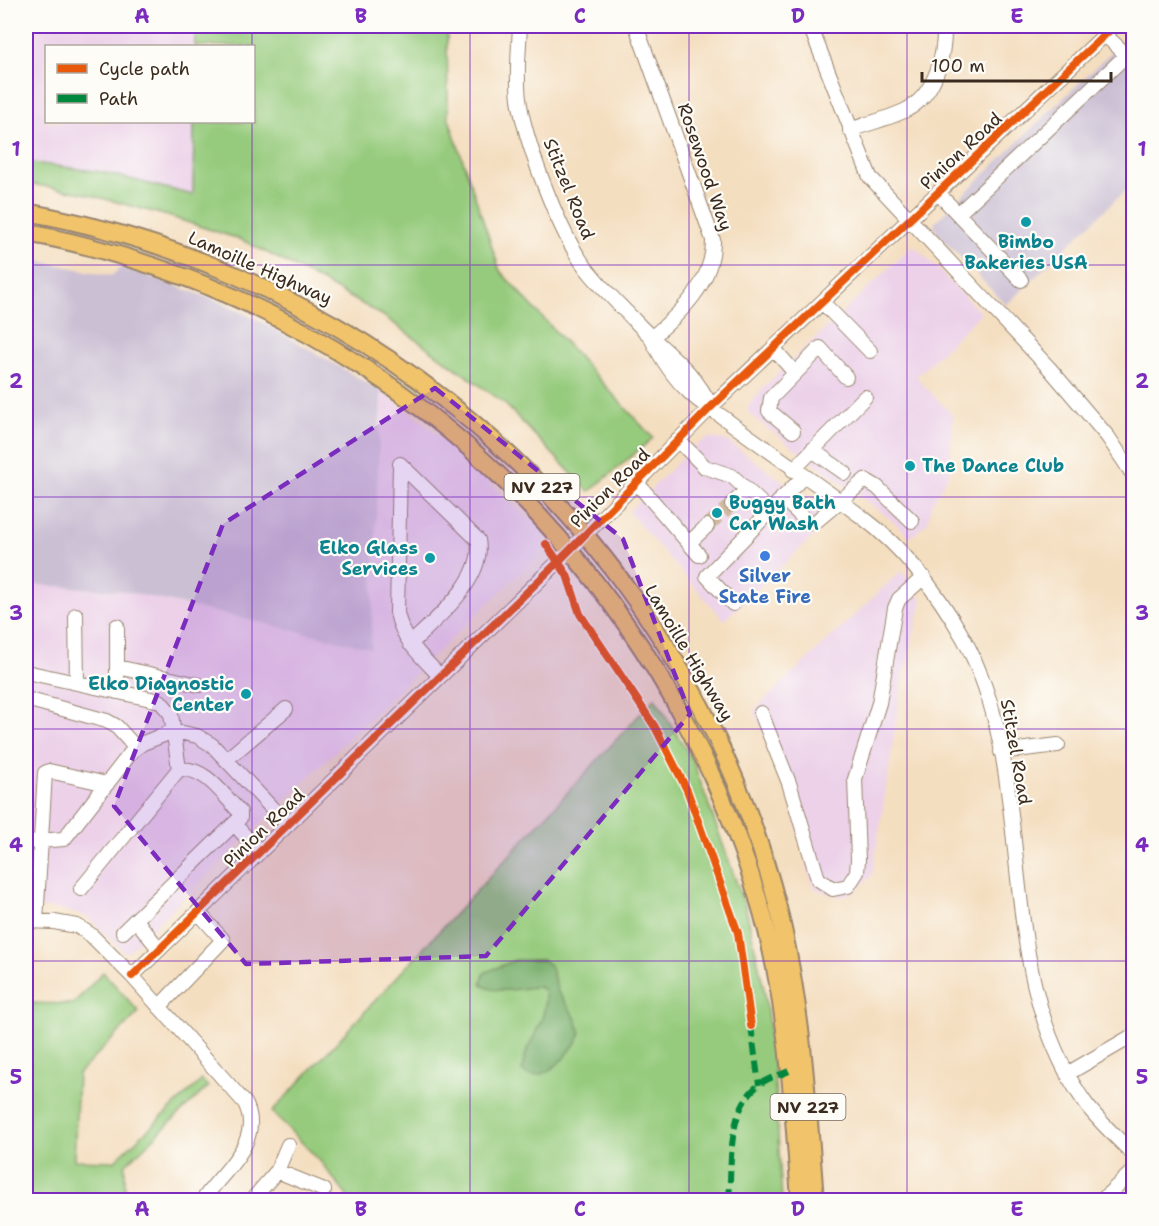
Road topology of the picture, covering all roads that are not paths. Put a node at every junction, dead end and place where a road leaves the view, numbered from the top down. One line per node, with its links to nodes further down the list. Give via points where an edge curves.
1 (520, 26): 15 (street, Stitzel Road, via 519,97 524,123 554,208 581,262)
2 (636, 26): 15 (street, Rosewood Way, via 713,240 714,256 694,295)
3 (810, 26): 7 (street)
4 (944, 26): 7 (street, via 939,66 921,98 908,109)
5 (1109, 30): 6 (street); 8 (street, Pinion Road)
6 (1131, 55): 10 (street)
7 (850, 130): 11 (street, via 870,177)
8 (938, 193): 10 (street); 11 (street, Pinion Road)
9 (26, 212): 36 (main road, Lamoille Highway / NV 227, via 148,241 229,271 327,319 415,376 473,420 533,476)
10 (958, 214): 13 (street)
11 (911, 219): 14 (street, Pinion Road); 27 (street, via 1050,369 1108,437)
12 (26, 233): 38 (main road, Lamoille Highway / NV 227, via 122,256 186,277 231,295 343,353 463,440)
13 (1021, 280)
14 (823, 303): 16 (street, Pinion Road); 17 (street)
15 (651, 338): 21 (street, Stitzel Road, via 665,365 689,393)
16 (774, 349): 18 (street); 21 (street, Pinion Road)
17 (870, 351)
18 (795, 373): 19 (street, via 820,348); 22 (street, via 768,404 769,411)
19 (846, 376)
20 (865, 397): 24 (street)
21 (711, 407): 23 (street, Pinion Road); 25 (street, Stitzel Road)
22 (793, 431)
23 (678, 440): 28 (street, Pinion Road); 29 (street, via 705,467 732,476)
24 (812, 450): 25 (street); 26 (street)
25 (798, 473): 30 (street); 31 (street, Stitzel Road)
26 (845, 473)
27 (1134, 476)
28 (636, 483): 36 (street, Pinion Road); 37 (street)
29 (747, 490): 32 (street); 33 (street)
30 (782, 498): 31 (street, via 810,523); 41 (street, via 707,576)
31 (838, 501): 34 (street, via 862,481 870,481); 40 (street, Stitzel Road, via 897,547)
32 (760, 502)
33 (732, 504)
34 (912, 521)
35 (707, 526): 37 (street)
36 (584, 536): 38 (street, Pinion Road); 85 (main road, Lamoille Highway / NV 227, via 629,590 690,684 723,749 757,840 793,974)
37 (689, 543): 39 (street)
38 (570, 549): 47 (street, Pinion Road); 84 (main road, Lamoille Highway / NV 227, via 623,617 686,720 737,836 762,912 783,1013)
39 (699, 555)
40 (924, 577): 53 (street, via 898,599 895,608 879,703 857,766 858,860 849,886 833,889 818,879 789,783); 57 (street, Stitzel Road, via 976,663 997,722)
41 (733, 604)
42 (76, 615): 48 (street)
43 (117, 627): 45 (street)
44 (410, 644): 44 (street, via 397,613 400,465 478,540 480,549 470,579); 47 (street)
45 (117, 667): 49 (street); 50 (street)
46 (26, 672): 48 (street)
47 (440, 676): 62 (street, Pinion Road)
48 (77, 683): 50 (street)
49 (199, 685)
50 (117, 692): 54 (street, via 160,701 171,714)
51 (26, 699): 56 (street, via 107,721)
52 (286, 709): 58 (street)
53 (761, 713)
54 (174, 731): 56 (street); 58 (street, via 197,736); 59 (street)
55 (1058, 745): 57 (street)
56 (136, 748): 60 (street)
57 (1001, 752): 76 (street, Stitzel Road, via 1031,976)
58 (226, 760): 62 (street)
59 (179, 769): 61 (street, via 194,769 203,774 240,812); 67 (street)
60 (107, 784): 64 (street, via 68,837); 64 (street, via 45,773)
61 (235, 825): 65 (street); 69 (street)
62 (288, 825): 65 (street, Pinion Road)
63 (26, 842): 64 (street)
64 (42, 842): 66 (street)
65 (260, 852): 68 (street, Pinion Road)
66 (32, 881): 70 (street)
67 (81, 889)
68 (198, 912): 72 (street, Pinion Road); 74 (street, via 223,940)
69 (136, 920): 71 (street); 72 (street)
70 (31, 921): 73 (street, via 77,926 91,934)
71 (123, 932)
72 (159, 950): 73 (street, Pinion Road)
73 (132, 976): 74 (street)
74 (159, 1007): 82 (street, via 249,1111 245,1142 236,1161)
75 (1134, 1035): 76 (street)
76 (1067, 1074): 78 (street, Stitzel Road, via 1086,1105)
77 (288, 1145): 80 (street)
78 (1134, 1155)
79 (1134, 1170): 86 (street)
80 (277, 1171): 81 (street); 83 (street)
81 (324, 1190)
82 (203, 1200)
83 (252, 1200)
84 (800, 1200)
85 (815, 1200)
86 (1102, 1200)

